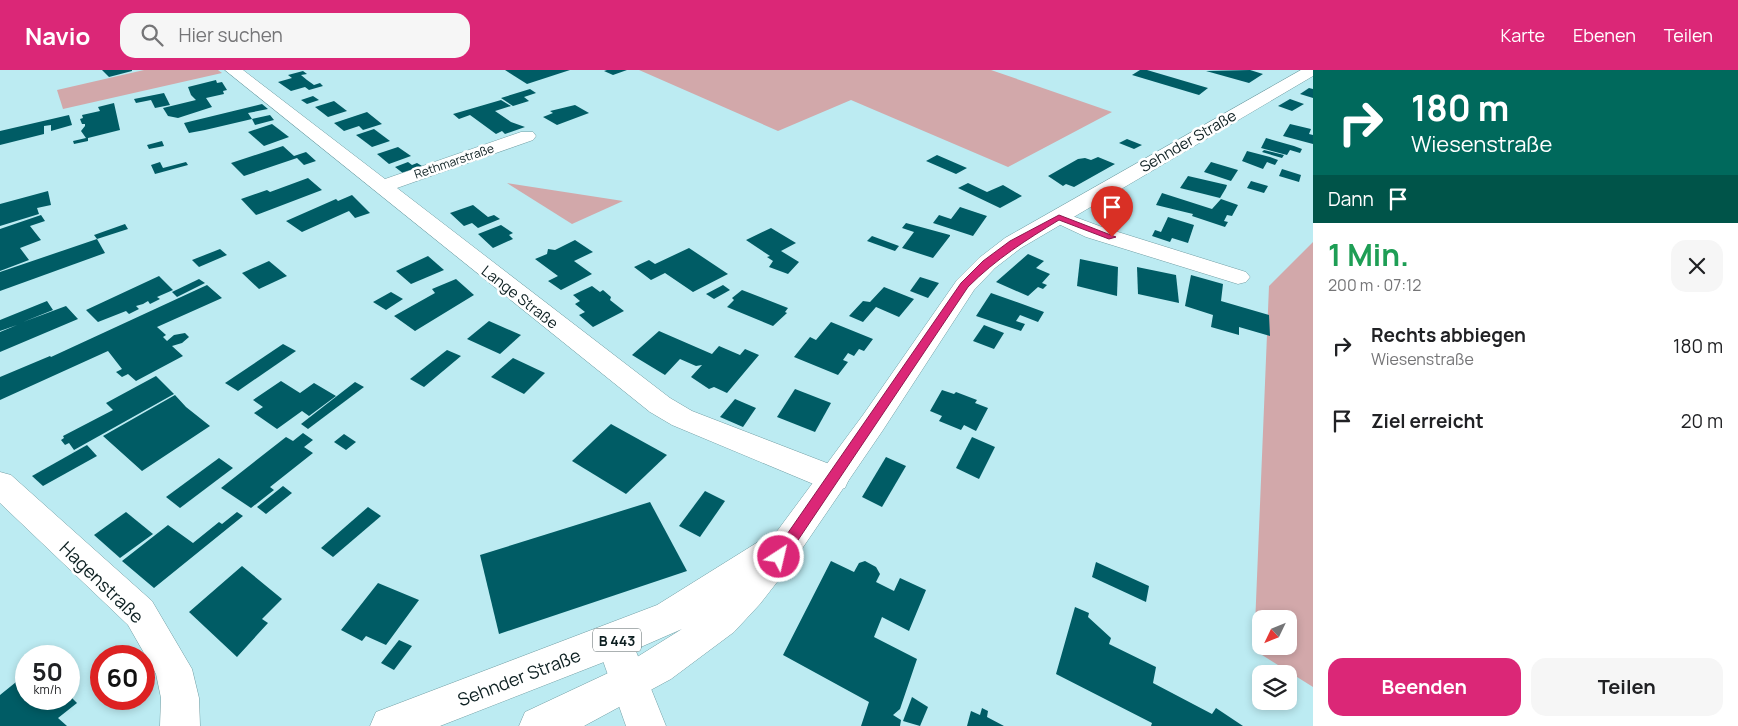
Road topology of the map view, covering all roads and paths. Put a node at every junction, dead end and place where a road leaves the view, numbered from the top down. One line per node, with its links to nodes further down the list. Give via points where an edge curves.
1 (232, 70): 4 (street, Lange Straße)
2 (1312, 70): 5 (street, Sehnder Straße / B 443)
3 (527, 136): 4 (street, Rethmarstraße)
4 (380, 187): 8 (street, Lange Straße, via 660,405)
5 (1059, 217): 6 (street, via 1094,232); 8 (street, Sehnder Straße / B 443, via 1013,243 965,285)
6 (1238, 277)
7 (0, 484): 11 (street, Hagenstraße, via 140,613 172,669 180,698)
8 (825, 492): 9 (street, Sehnder Straße / B 443, via 794,531 750,566 670,617); 10 (street, Sehnder Straße / B 443, via 779,557 720,621)
9 (614, 641): 10 (street); 12 (street, Sehnder Straße / B 443)
10 (630, 683): 13 (street, Sehnder Straße / B 443); 14 (street)
11 (180, 726)
12 (390, 726)
13 (539, 726)
14 (646, 726)

